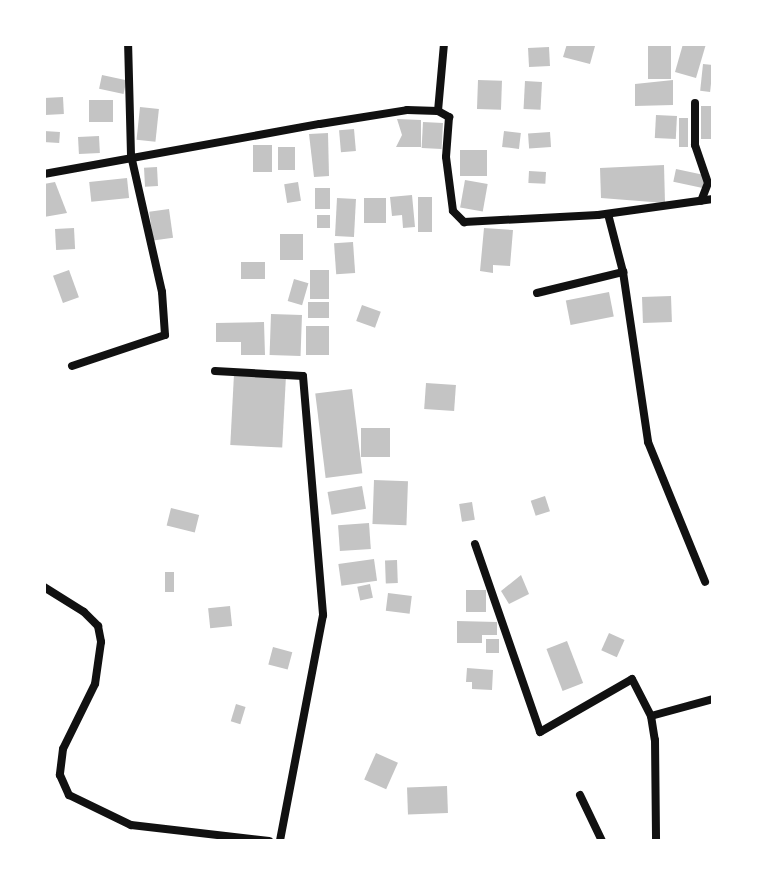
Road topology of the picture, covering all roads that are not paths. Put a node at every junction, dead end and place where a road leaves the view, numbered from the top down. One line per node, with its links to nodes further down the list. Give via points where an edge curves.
1 (128, 44): 5 (street)
2 (444, 44): 4 (street)
3 (695, 103): 8 (street, via 695,145 708,183)
4 (438, 111): 5 (street, via 407,110); 9 (street, via 449,117 446,157 458,220 470,224)
5 (131, 155): 6 (street); 12 (street, via 162,292 165,335)
6 (44, 174)
7 (713, 199): 8 (street)
8 (701, 201): 9 (street)
9 (608, 214): 10 (street)
10 (623, 272): 11 (street); 15 (street, via 648,442)
11 (537, 293)
12 (72, 366)
13 (215, 371): 21 (street, via 303,376 323,615)
14 (475, 544): 18 (street, via 540,732 632,679)
15 (705, 582)
16 (44, 587): 20 (street, via 84,612 98,626 101,642 95,684 63,749 60,775 69,795 131,825)
17 (713, 699): 18 (street)
18 (651, 716): 23 (street)
19 (580, 795): 22 (street)
20 (269, 841)
21 (280, 841)
22 (602, 841)
23 (656, 841)

